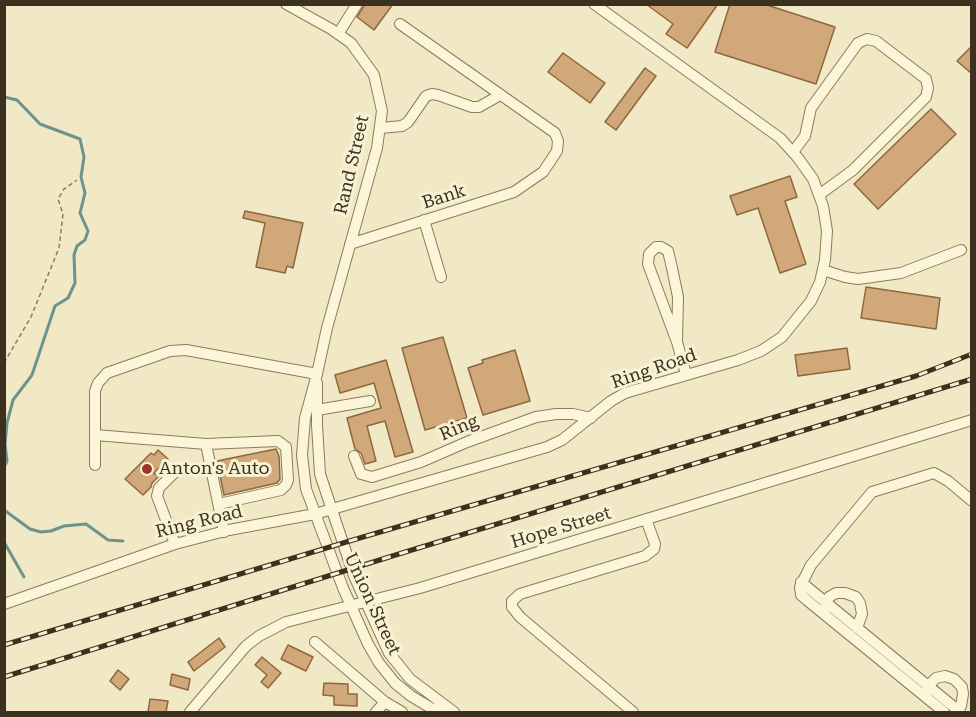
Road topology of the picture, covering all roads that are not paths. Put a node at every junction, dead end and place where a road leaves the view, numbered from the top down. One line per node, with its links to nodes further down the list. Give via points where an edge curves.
1 (286, 4): 5 (street, Rand Street)
2 (357, 4): 5 (street)
3 (594, 4): 8 (street, Ring Road, via 780,138)
4 (400, 24): 6 (street)
5 (338, 34): 7 (street, Rand Street, via 351,43 374,75 382,111)
6 (500, 95): 7 (street, via 479,107 432,94 426,96 402,126); 10 (street, Bank, via 555,133 557,151 543,172 514,192)
7 (381, 128): 11 (street, Rand Street)
8 (793, 152): 9 (street, Ring Road, via 813,179); 9 (street, via 806,136 811,108 858,43 876,41 926,79 926,97 844,178)
9 (819, 195): 13 (street, Ring Road, via 827,231)
10 (424, 220): 11 (street, Bank); 14 (street)
11 (350, 244): 16 (street, Rand Street)
12 (961, 250): 13 (street, via 901,273 858,279)
13 (823, 270): 17 (street, Ring Road, via 811,301 783,337 761,351)
14 (441, 277)
15 (677, 342): 15 (street, via 678,297 668,251 661,246 649,254 648,264); 17 (street)
16 (317, 374): 19 (street, Rand Street); 22 (street, via 186,350 170,351 102,378 95,391); 30 (street, Rand Street, via 302,441 303,474)
17 (686, 374): 20 (street, Ring Road, via 625,393)
18 (370, 401): 19 (street)
19 (317, 410): 29 (street, Rand Street, via 320,474)
20 (591, 418): 24 (street, Ring, via 573,414 536,417 372,477 362,474); 29 (street, Ring Road, via 547,447)
21 (972, 420): 31 (street, Hope Street)
22 (95, 435): 23 (street); 25 (street)
23 (206, 444): 28 (street); 28 (street, via 278,441 286,447 286,486)
24 (354, 456)
25 (95, 465)
26 (175, 472): 33 (street, via 159,488 157,496)
27 (972, 501): 34 (street, via 934,473 872,492)
28 (219, 504): 32 (street)
29 (331, 509): 30 (street, Ring Road); 35 (street, Union Street)
30 (315, 514): 32 (street, Ring Road); 38 (street, Union Street)
31 (646, 519): 35 (street, Hope Street); 51 (street, via 655,544 645,556 520,594 512,601 512,608 520,617)
32 (224, 532): 33 (street, Ring Road)
33 (175, 544): 37 (street, Ring Road)
34 (801, 582): 36 (street); 39 (street, via 801,595)
35 (366, 602): 38 (street, Hope Street); 50 (street, Union Street, via 389,652 403,671)
36 (826, 602): 39 (street); 40 (street); 40 (street, via 836,593 856,597 862,614)
37 (4, 604)
38 (351, 606): 46 (street, Hope Street, via 286,622 259,636 246,645); 49 (street, Union Street, via 379,663 395,682 420,703)
39 (824, 615): 42 (street)
40 (857, 628): 42 (street)
41 (315, 642): 44 (street)
42 (871, 646): 43 (street)
43 (927, 692): 45 (street); 45 (street, via 936,678 945,676 958,681 963,694); 52 (street)
44 (384, 702): 47 (street); 48 (street)
45 (959, 711)
46 (190, 712)
47 (376, 712)
48 (402, 712)
49 (447, 712)
50 (454, 712)
51 (633, 712)
52 (944, 712)

